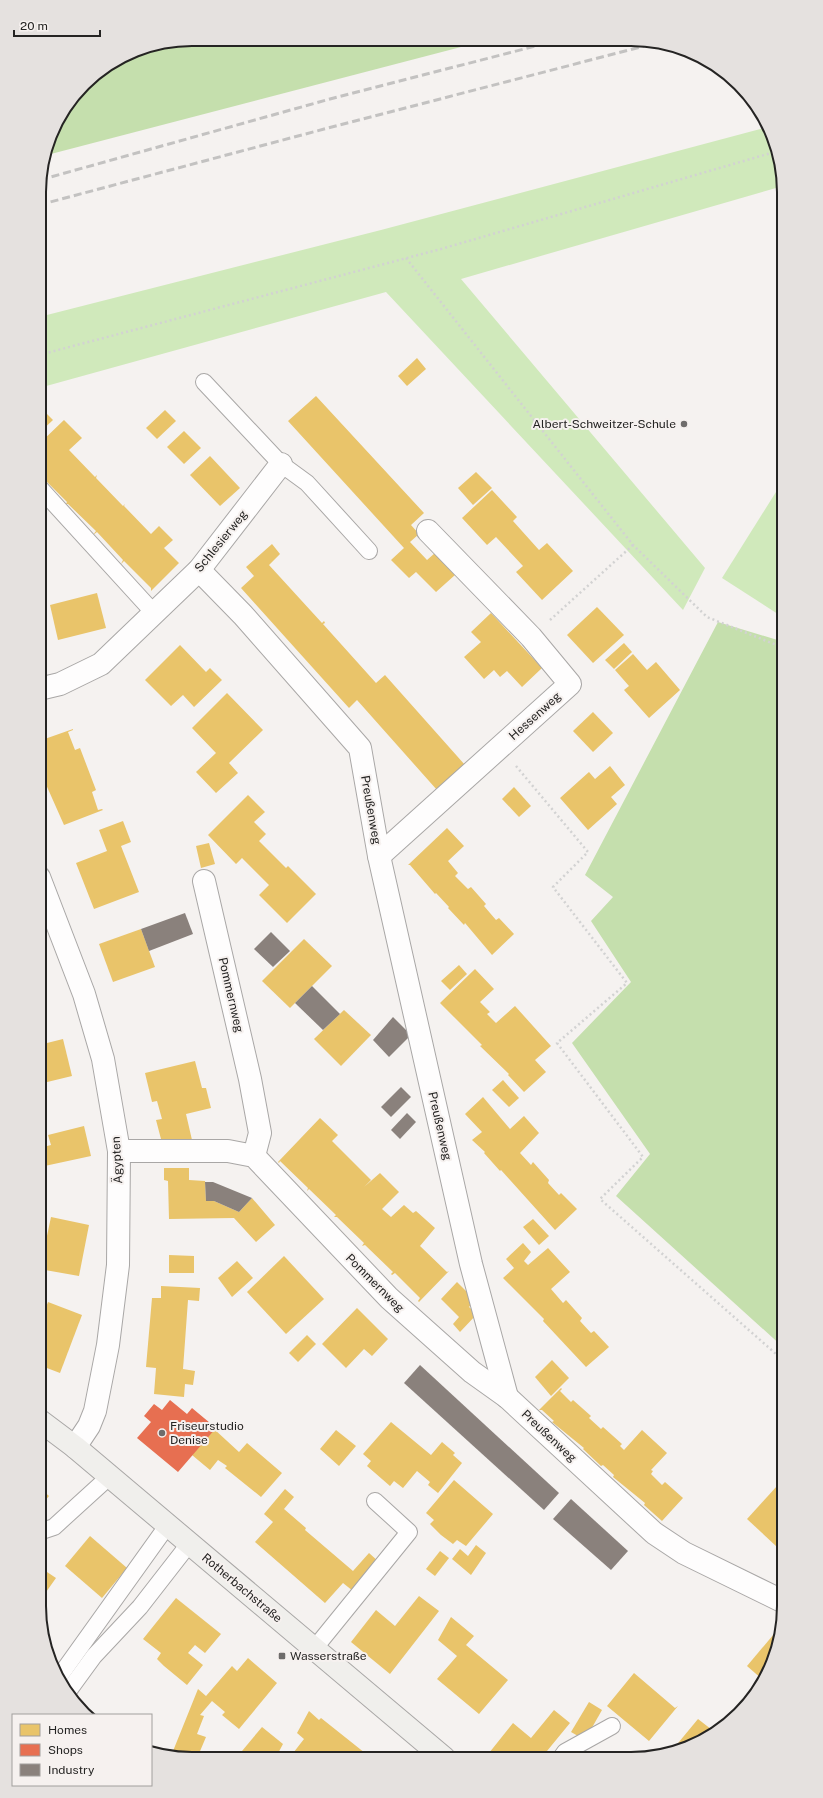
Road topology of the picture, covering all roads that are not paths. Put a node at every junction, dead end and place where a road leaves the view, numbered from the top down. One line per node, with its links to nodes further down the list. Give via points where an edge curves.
1 (204, 382): 2 (lane)
2 (281, 464): 5 (lane, via 307,483); 6 (street, Schlesierweg)
3 (46, 495): 7 (lane)
4 (428, 531): 9 (street, Hessenweg, via 531,637 570,684)
5 (369, 551)
6 (199, 570): 7 (street, Schlesierweg); 9 (street, Preußenweg, via 243,615 360,748)
7 (154, 613): 8 (street, Schlesierweg, via 101,664 60,684)
8 (46, 687)
9 (379, 856): 14 (street, Preußenweg, via 471,1264)
10 (204, 882): 13 (street, Pommernweg, via 260,1133)
11 (46, 895): 12 (street, Ägypten, via 84,994 101,1052)
12 (119, 1151): 13 (street, via 228,1151); 16 (street, Ägypten, via 118,1265 108,1345 96,1411)
13 (254, 1156): 14 (street, Pommernweg, via 389,1298 472,1372)
14 (507, 1397): 22 (street, Preußenweg, via 654,1533 684,1552)
15 (46, 1425): 16 (street, Rotherbachstraße)
16 (75, 1447): 17 (street, Rotherbachstraße)
17 (110, 1476): 19 (street, Rotherbachstraße); 20 (lane, via 54,1527)
18 (375, 1501): 23 (lane, via 409,1532)
19 (167, 1526): 21 (street, Rotherbachstraße); 24 (lane)
20 (46, 1530)
21 (189, 1544): 23 (street, Rotherbachstraße); 25 (lane, via 140,1607 94,1656)
22 (777, 1598)
23 (314, 1649): 27 (street, Rotherbachstraße)
24 (62, 1672)
25 (71, 1687)
26 (612, 1726): 28 (lane)
27 (432, 1752)
28 (565, 1752)

